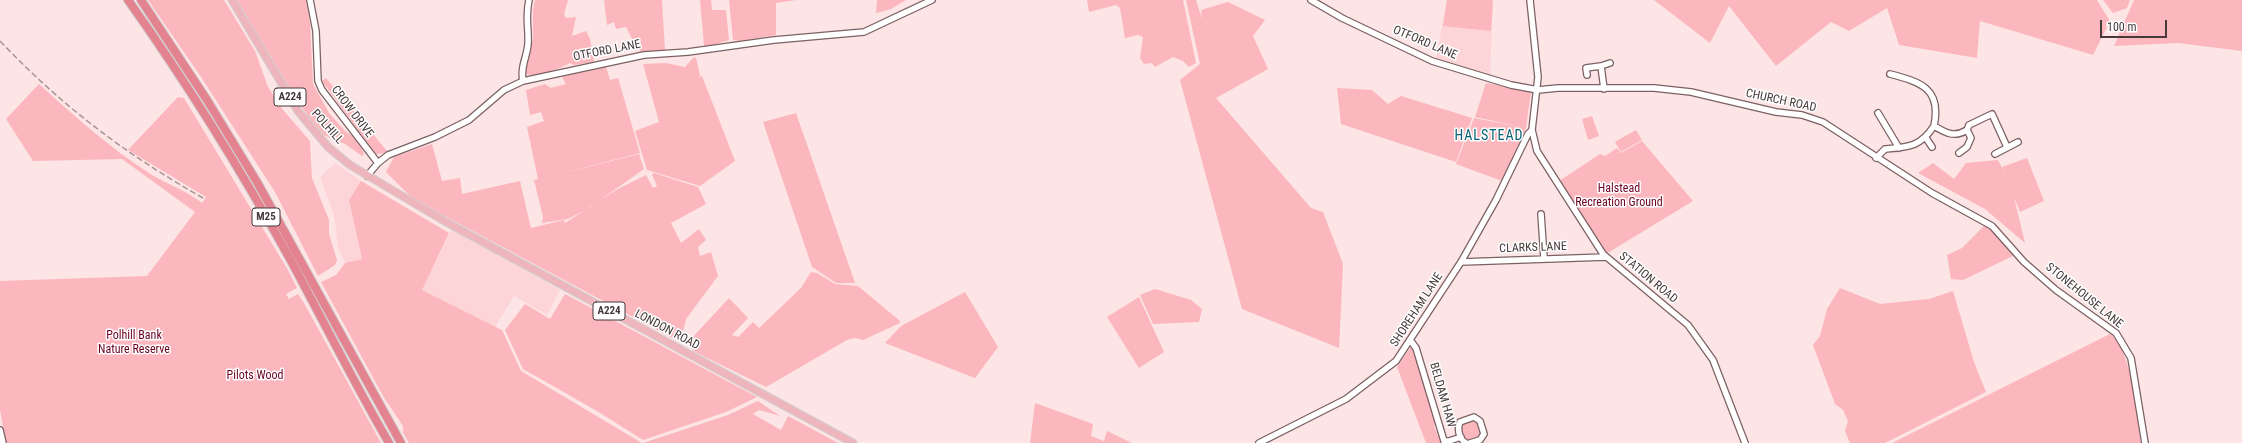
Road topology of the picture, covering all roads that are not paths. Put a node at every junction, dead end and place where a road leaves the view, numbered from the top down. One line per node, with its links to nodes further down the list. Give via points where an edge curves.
1 (128, 0): 39 (highway, M25, via 191,93 245,181)
2 (141, 0): 40 (highway, M25, via 257,182)
3 (232, 0): 29 (main road, POLHILL / A224, via 259,49 306,121 335,153)
4 (310, 0): 28 (street, CROW DRIVE, via 316,31 318,81 322,90)
5 (529, 0): 13 (street, via 526,16 528,44 522,65)
6 (932, 0): 13 (street, OTFORD LANE, via 864,32 644,55)
7 (1311, 0): 15 (street, OTFORD LANE, via 1342,18 1432,61 1490,80)
8 (1530, 0): 15 (street, via 1537,52)
9 (1610, 63): 10 (street)
10 (1601, 66): 12 (street, via 1586,68); 14 (street)
11 (1890, 74): 17 (street, via 1916,81 1927,88 1934,100)
12 (1587, 75)
13 (523, 81): 28 (street, OTFORD LANE, via 504,90 469,120 424,142 388,155)
14 (1604, 89): 15 (street, CHURCH ROAD); 27 (street, CHURCH ROAD, via 1654,88 1684,91 1776,112 1802,115 1823,122)
15 (1538, 90): 18 (street)
16 (1878, 113): 24 (street)
17 (1934, 126): 19 (street, via 1954,135); 20 (street)
18 (1532, 130): 31 (street, STATION ROAD, via 1539,155); 33 (street, SHOREHAM LANE)
19 (1967, 130): 23 (street, via 1969,125 1992,114); 25 (street, via 1971,138 1967,147)
20 (1926, 138): 22 (street); 24 (street, via 1912,147)
21 (2018, 142): 23 (street)
22 (1932, 147)
23 (2007, 147): 26 (street)
24 (1899, 148): 27 (street, via 1885,149)
25 (1959, 153)
26 (1995, 154)
27 (1876, 158): 34 (street, CHURCH ROAD, via 1992,226)
28 (378, 163): 29 (street, OTFORD LANE)
29 (367, 176): 41 (main road, LONDON ROAD / A224)
30 (1541, 214): 32 (street)
31 (1606, 257): 32 (street, CLARKS LANE); 45 (street, STATION ROAD, via 1688,325 1713,360)
32 (1544, 258): 33 (street, CLARKS LANE)
33 (1461, 262): 35 (street, SHOREHAM LANE)
34 (2024, 262): 46 (street, STONEHOUSE LANE, via 2056,290 2116,333 2130,358)
35 (1410, 340): 37 (street, BELDAM HAW, via 1416,348 1444,441); 42 (street, SHOREHAM LANE, via 1396,362 1346,399)
36 (0, 430): 38 (street)
37 (1461, 437): 43 (street, BELDAM HAW); 44 (street, BELDAM HAW, via 1458,428 1460,422 1478,418 1483,438)
38 (3, 443)
39 (389, 443)
40 (401, 443)
41 (853, 443)
42 (1259, 443)
43 (1466, 443)
44 (1470, 443)
45 (1746, 443)
46 (2144, 443)

